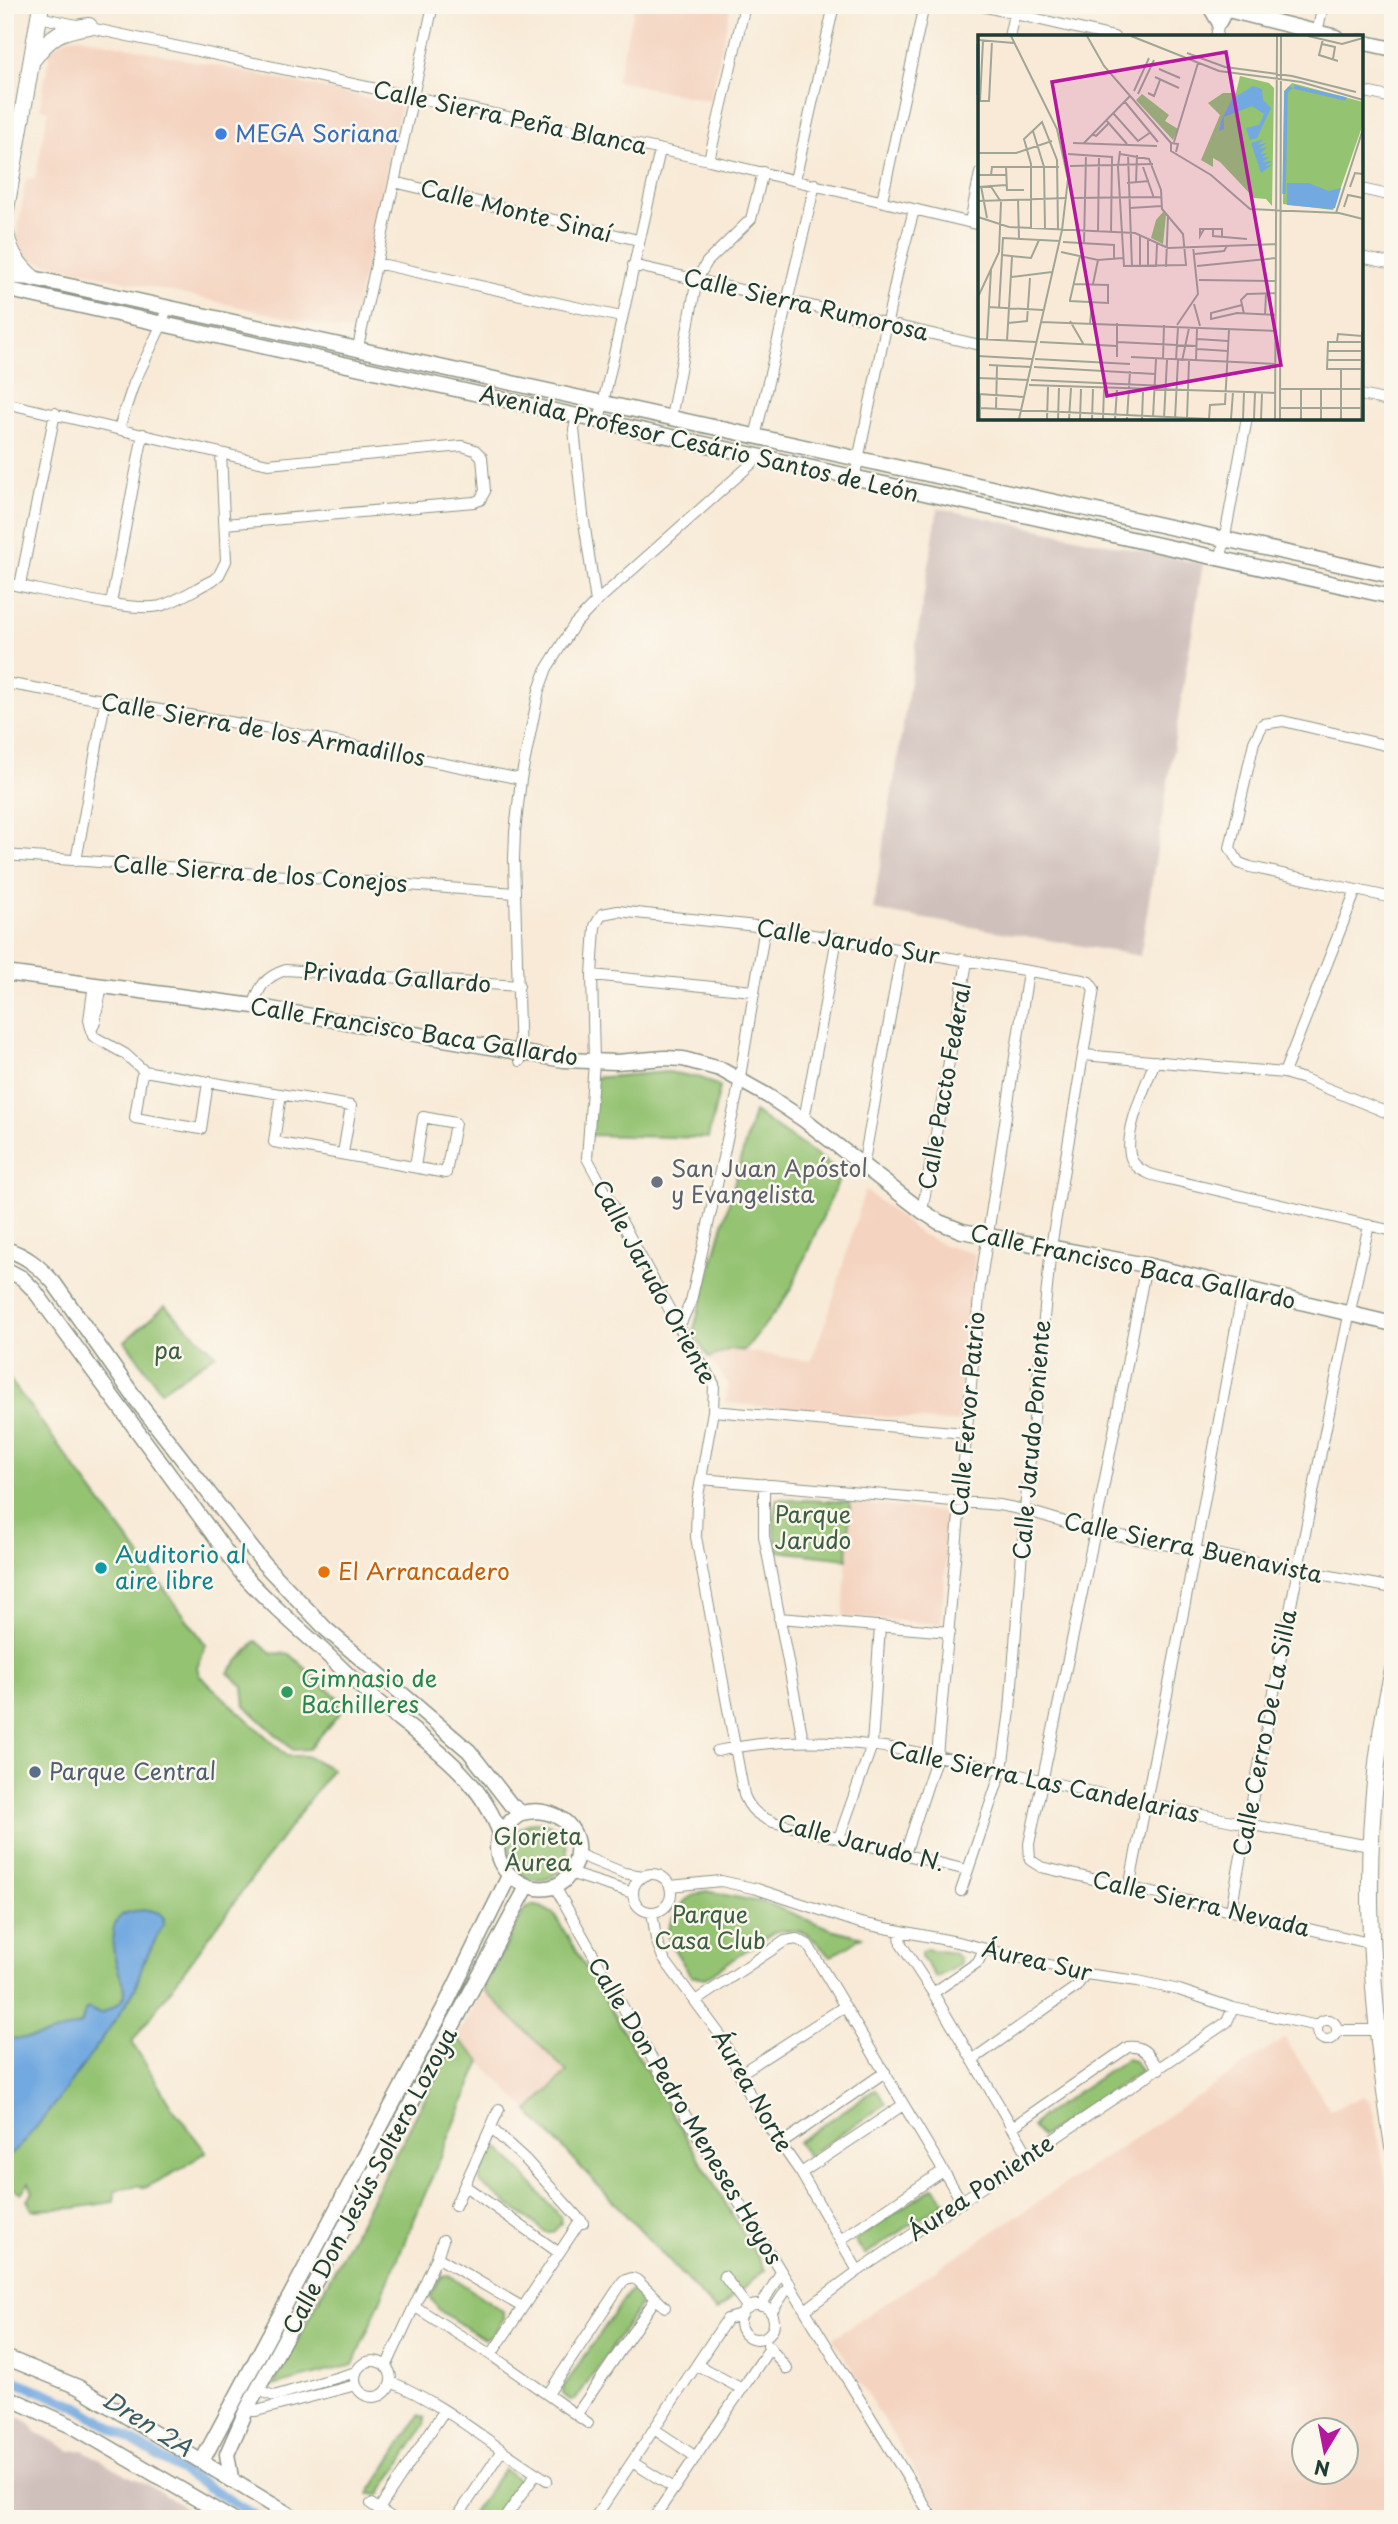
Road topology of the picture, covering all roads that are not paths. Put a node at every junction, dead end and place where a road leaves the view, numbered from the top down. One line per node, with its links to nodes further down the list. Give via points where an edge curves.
1 (433, 5): 21 (street)
2 (745, 5): 24 (street)
3 (834, 5): 26 (street)
4 (924, 5): 32 (street)
5 (977, 5): 9 (street)
6 (1209, 5): 8 (street); 12 (street)
7 (1324, 5): 13 (street)
8 (1228, 7): 12 (street); 13 (street)
9 (1015, 10): 14 (street); 15 (street)
10 (40, 11): 11 (street, Calle Sierra Peña Blanca); 19 (main road)
11 (89, 26): 19 (main road, via 54,36); 21 (street, Calle Sierra Peña Blanca)
12 (1217, 29)
13 (1317, 33): 16 (street)
14 (1009, 35)
15 (1107, 35)
16 (1326, 35)
17 (1363, 42): 18 (street)
18 (1393, 49)
19 (33, 60): 34 (main road)
20 (1363, 91): 22 (street)
21 (413, 97): 23 (street, Calle Sierra Peña Blanca); 27 (street)
22 (1393, 98)
23 (660, 150): 24 (street, Calle Sierra Peña Blanca); 37 (street)
24 (709, 160): 25 (street, Calle Sierra Peña Blanca)
25 (763, 172): 26 (street, Calle Sierra Peña Blanca); 44 (street, via 751,219 707,262)
26 (795, 180): 28 (street, Calle Sierra Peña Blanca)
27 (394, 182): 37 (street, Calle Monte Sinaí); 39 (street)
28 (815, 184): 32 (street, Calle Sierra Peña Blanca); 46 (street)
29 (1363, 189): 31 (street)
30 (978, 193): 35 (street)
31 (1393, 196)
32 (882, 200): 33 (street, Calle Sierra Peña Blanca)
33 (914, 210): 35 (street, Calle Sierra Peña Blanca); 49 (street)
34 (5, 215)
35 (975, 224)
36 (5, 229): 43 (main road, via 12,255)
37 (638, 240): 41 (street)
38 (1363, 257): 40 (street)
39 (376, 264): 48 (street); 52 (street)
40 (1393, 264)
41 (633, 265): 44 (street, Calle Sierra Rumorosa); 48 (street)
42 (5, 276): 43 (street, Avenida Profesor Cesário Santos de León)
43 (33, 278): 47 (street, Avenida Profesor Cesário Santos de León)
44 (697, 279): 46 (street, Calle Sierra Rumorosa); 59 (street)
45 (5, 289): 50 (street, Avenida Profesor Cesário Santos de León)
46 (787, 300): 49 (street, Calle Sierra Rumorosa); 64 (street)
47 (167, 306): 50 (street); 52 (street, Avenida Profesor Cesário Santos de León)
48 (621, 317): 56 (street)
49 (887, 323): 51 (street, Calle Sierra Rumorosa); 67 (street)
50 (162, 324): 58 (street, Avenida Profesor Cesário Santos de León); 62 (street, via 134,383)
51 (978, 345)
52 (358, 347): 56 (street, Avenida Profesor Cesário Santos de León)
53 (1363, 395): 54 (street)
54 (1393, 402)
55 (5, 403): 57 (street)
56 (603, 403): 59 (street, Avenida Profesor Cesário Santos de León); 61 (street)
57 (55, 413): 62 (street); 74 (street)
58 (576, 416): 61 (street, Avenida Profesor Cesário Santos de León); 76 (street)
59 (671, 418): 64 (street, Avenida Profesor Cesário Santos de León)
60 (1247, 420): 70 (street)
61 (599, 421): 66 (street, Avenida Profesor Cesário Santos de León)
62 (120, 428): 63 (street)
63 (143, 434): 65 (street); 77 (street)
64 (755, 437): 67 (street, Avenida Profesor Cesário Santos de León)
65 (221, 453): 69 (street); 69 (street, via 281,464 462,446 482,457 485,491 474,502)
66 (758, 458): 68 (street, Avenida Profesor Cesário Santos de León); 76 (street)
67 (857, 459): 68 (street); 70 (street, Avenida Profesor Cesário Santos de León)
68 (854, 479): 71 (street, Avenida Profesor Cesário Santos de León)
69 (225, 524): 77 (street, via 226,561 213,580 158,606)
70 (1225, 539): 71 (street); 72 (street, Avenida Profesor Cesário Santos de León)
71 (1221, 558): 75 (street, Avenida Profesor Cesário Santos de León)
72 (1393, 576)
73 (5, 583): 74 (street)
74 (20, 585): 77 (street)
75 (1393, 597)
76 (596, 602): 81 (street, via 574,625 547,668)
77 (111, 603)
78 (5, 683): 79 (street, Calle Sierra de los Armadillos)
79 (105, 701): 81 (street, Calle Sierra de los Armadillos); 83 (street)
80 (1393, 747): 84 (street, via 1283,721 1263,724 1254,742 1230,848 1238,863)
81 (521, 779): 85 (street)
82 (5, 855): 83 (street, Calle Sierra de los Conejos)
83 (76, 861): 85 (street, Calle Sierra de los Conejos)
84 (1356, 890): 86 (street); 105 (street)
85 (515, 893): 97 (street)
86 (1393, 898)
87 (602, 914): 88 (street, Calle Jarudo Sur, via 618,911); 94 (street, Calle Jarudo Oriente, via 595,926)
88 (765, 927): 89 (street, Calle Jarudo Sur); 98 (street)
89 (837, 938): 90 (street, Calle Jarudo Sur); 110 (street)
90 (902, 950): 91 (street, Calle Jarudo Sur); 113 (street)
91 (967, 962): 92 (street, Calle Jarudo Sur); 114 (street, Calle Pacto Federal)
92 (1028, 972): 96 (street, Calle Jarudo Sur); 117 (street, Calle Fervor Patrio)
93 (5, 973): 95 (street, Calle Francisco Baca Gallardo)
94 (592, 975): 98 (street); 103 (street, Calle Jarudo Oriente)
95 (98, 985): 99 (street, Calle Francisco Baca Gallardo); 104 (street, via 89,1020 91,1031)
96 (1092, 985): 100 (street, Calle Jarudo Poniente)
97 (519, 986): 99 (street, Privada Gallardo, via 286,970 270,976 257,989); 101 (street)
98 (753, 991): 106 (street)
99 (254, 1006): 101 (street, Calle Francisco Baca Gallardo)
100 (1084, 1055): 102 (street); 118 (street, Calle Jarudo Poniente)
101 (520, 1056): 103 (street, Calle Francisco Baca Gallardo)
102 (1155, 1061): 105 (street); 115 (street, via 1134,1117 1129,1150 1141,1170)
103 (594, 1062): 106 (street, Calle Francisco Baca Gallardo, via 683,1059); 125 (street, Calle Jarudo Oriente, via 587,1158)
104 (144, 1072): 107 (street); 107 (street, via 135,1118 201,1129)
105 (1284, 1073): 109 (street)
106 (740, 1079): 110 (street, Calle Francisco Baca Gallardo); 125 (street, via 691,1301)
107 (208, 1082): 108 (street)
108 (282, 1094): 111 (street, via 351,1106); 111 (street, via 274,1142)
109 (1393, 1115)
110 (804, 1120): 113 (street, Calle Francisco Baca Gallardo)
111 (343, 1153): 112 (street)
112 (415, 1167): 112 (street, via 423,1117 454,1123 446,1173)
113 (863, 1167): 114 (street, Calle Francisco Baca Gallardo)
114 (922, 1211): 117 (street, Calle Francisco Baca Gallardo, via 950,1227)
115 (1369, 1225): 116 (street); 123 (street, Calle Cerro De La Silla)
116 (1393, 1231)
117 (986, 1237): 118 (street, Calle Francisco Baca Gallardo); 127 (street, Calle Fervor Patrio)
118 (1051, 1247): 120 (street, Calle Francisco Baca Gallardo); 133 (street, Calle Jarudo Poniente)
119 (5, 1249): 130 (street, via 29,1259 54,1283)
120 (1146, 1265): 122 (street, Calle Francisco Baca Gallardo); 134 (street)
121 (5, 1269): 132 (street, via 34,1290)
122 (1243, 1289): 123 (street, Calle Francisco Baca Gallardo); 135 (street)
123 (1349, 1313): 124 (street, Calle Francisco Baca Gallardo); 136 (street, Calle Cerro De La Silla)
124 (1393, 1324)
125 (679, 1327): 126 (street, Calle Jarudo Oriente, via 714,1384)
126 (713, 1411): 127 (street); 128 (street, Calle Jarudo Oriente)
127 (965, 1433): 131 (street, Calle Fervor Patrio)
128 (701, 1479): 129 (street, Calle Sierra Buenavista); 144 (street, Calle Jarudo Oriente, via 696,1537)
129 (764, 1484): 131 (street, Calle Sierra Buenavista); 138 (street, via 764,1535)
130 (212, 1496): 132 (street); 150 (street, via 264,1564 326,1629 449,1731)
131 (959, 1501): 133 (street, Calle Sierra Buenavista); 140 (street, Calle Fervor Patrio)
132 (195, 1508): 153 (street, via 263,1598 383,1707 454,1764 494,1817)
133 (1025, 1510): 134 (street, Calle Sierra Buenavista); 147 (street, Calle Jarudo Poniente)
134 (1095, 1531): 135 (street, Calle Sierra Buenavista); 148 (street)
135 (1195, 1552): 136 (street, Calle Sierra Buenavista); 149 (street)
136 (1298, 1570): 137 (street, Calle Sierra Buenavista); 152 (street, Calle Cerro De La Silla)
137 (1393, 1588)
138 (779, 1618): 139 (street); 142 (street)
139 (880, 1626): 140 (street); 143 (street)
140 (950, 1632): 146 (street, Calle Fervor Patrio)
141 (1393, 1670): 155 (main road, via 1378,1751)
142 (803, 1740): 143 (street, Calle Sierra Las Candelarias); 144 (street, Calle Sierra Las Candelarias)
143 (872, 1745): 146 (street, Calle Sierra Las Candelarias); 154 (street)
144 (736, 1747): 145 (street, Calle Sierra Las Candelarias); 151 (street, Calle Jarudo Oriente, via 744,1795)
145 (717, 1751)
146 (937, 1756): 147 (street, Calle Sierra Las Candelarias); 157 (street, Calle Fervor Patrio)
147 (1002, 1769): 148 (street, Calle Sierra Las Candelarias); 159 (street, Calle Jarudo Poniente)
148 (1042, 1781): 149 (street, Calle Sierra Las Candelarias); 167 (street, Calle Sierra Nevada, via 1028,1853 1034,1864)
149 (1144, 1804): 152 (street, Calle Sierra Las Candelarias); 167 (street)
150 (522, 1813): 153 (street); 156 (street, via 533,1810 556,1815 573,1831)
151 (756, 1814): 154 (street, Calle Jarudo N.)
152 (1245, 1825): 155 (street, Calle Sierra Las Candelarias); 170 (street, Calle Cerro De La Silla)
153 (501, 1836): 161 (street, via 499,1857)
154 (839, 1838): 157 (street, Calle Jarudo N.)
155 (1370, 1846): 173 (main road)
156 (577, 1854): 158 (street); 160 (street)
157 (905, 1854): 159 (street, Calle Jarudo N.)
158 (600, 1864): 162 (street); 163 (street)
159 (967, 1870): 168 (street, Calle Jarudo Poniente)
160 (569, 1873): 163 (street); 164 (street)
161 (509, 1876): 166 (street); 226 (street, Calle Don Jesús Soltero Lozoya, via 446,2004)
162 (643, 1876): 165 (street, via 658,1875); 169 (street)
163 (594, 1880): 169 (street)
164 (554, 1885): 166 (street); 202 (street, Calle Don Pedro Meneses Hoyos, via 652,2059)
165 (670, 1886): 171 (street, via 668,1903); 172 (street, Áurea Sur, via 721,1881)
166 (527, 1887): 224 (street, Calle Don Jesús Soltero Lozoya)
167 (1129, 1888): 170 (street, Calle Sierra Nevada)
168 (961, 1891)
169 (633, 1893): 171 (street, via 639,1906)
170 (1231, 1911): 173 (street, Calle Sierra Nevada)
171 (652, 1912): 177 (street, Áurea Norte, via 663,1958)
172 (900, 1933): 174 (street, Áurea Sur); 176 (street, via 901,1944)
173 (1370, 1943): 180 (main road)
174 (984, 1949): 175 (street, Áurea Sur); 176 (street, via 978,1962)
175 (1085, 1974): 179 (street, Áurea Sur, via 1148,1983); 181 (street, via 1076,1987)
176 (933, 1993): 181 (street)
177 (697, 2000): 178 (street, via 785,1941 797,1939 808,1945); 183 (street, Áurea Norte)
178 (845, 2006): 183 (street); 184 (street)
179 (1233, 2008): 180 (street, Áurea Sur, via 1318,2026 1329,2021 1337,2030); 182 (street, Áurea Poniente, via 1227,2022)
180 (1377, 2030): 190 (main road)
181 (972, 2060): 188 (street)
182 (1159, 2069): 188 (street, Áurea Poniente, via 1144,2049 1128,2047); 191 (street, Áurea Poniente)
183 (741, 2073): 189 (street, Áurea Norte, via 759,2113)
184 (885, 2073): 185 (street); 189 (street)
185 (903, 2105): 192 (street); 193 (street)
186 (499, 2109): 187 (street)
187 (491, 2128): 194 (street); 199 (street, via 583,2222)
188 (1011, 2128): 191 (street)
189 (781, 2144): 193 (street, Áurea Norte)
190 (1393, 2146)
191 (1029, 2156): 195 (street, Áurea Poniente)
192 (943, 2171): 195 (street); 198 (street)
193 (801, 2173): 198 (street, Áurea Norte)
194 (465, 2186): 196 (street); 199 (street)
195 (962, 2202): 201 (street, Áurea Poniente)
196 (456, 2206)
197 (443, 2240): 200 (street)
198 (840, 2240): 201 (street, Áurea Norte)
199 (558, 2252): 208 (street)
200 (437, 2257): 206 (street); 208 (street)
201 (858, 2271): 210 (street, Áurea Poniente)
202 (781, 2272): 204 (street, Calle Don Pedro Meneses Hoyos); 207 (street)
203 (724, 2276): 211 (street)
204 (790, 2284): 210 (street, Calle Don Pedro Meneses Hoyos); 212 (street)
205 (656, 2298): 209 (street); 225 (street, via 637,2280 623,2281); 231 (street)
206 (414, 2306): 215 (street); 218 (street)
207 (761, 2306): 211 (street); 212 (street)
208 (522, 2307): 215 (street)
209 (665, 2307)
210 (805, 2310): 249 (street, Calle Don Pedro Meneses Hoyos)
211 (745, 2311): 213 (street, via 740,2324 744,2333 752,2339); 217 (street, via 727,2319)
212 (771, 2313): 213 (street, via 774,2327)
213 (765, 2338): 214 (street)
214 (770, 2348): 219 (street); 223 (street)
215 (491, 2355): 225 (street)
216 (5, 2357): 236 (street, via 78,2387)
217 (697, 2365): 223 (street); 233 (street)
218 (386, 2367): 220 (street, via 370,2361); 221 (street)
219 (787, 2369)
220 (356, 2372): 222 (street); 228 (street)
221 (391, 2382): 222 (street, via 385,2392 374,2397 363,2394); 230 (street)
222 (356, 2385): 228 (street)
223 (742, 2389): 235 (street)
224 (258, 2390): 228 (street); 229 (street, Calle Don Jesús Soltero Lozoya)
225 (548, 2394): 231 (street)
226 (236, 2395): 229 (street); 236 (street, Calle Don Jesús Soltero Lozoya)
227 (5, 2396): 243 (street, via 67,2423)
228 (295, 2396): 229 (street, via 256,2412)
229 (249, 2408): 239 (street, Calle Don Jesús Soltero Lozoya, via 227,2454)
230 (444, 2411): 234 (street); 242 (street, via 375,2506)
231 (577, 2414): 232 (street)
232 (589, 2423)
233 (654, 2429): 235 (street); 237 (street)
234 (502, 2450): 238 (street); 245 (street)
235 (696, 2457): 241 (street)
236 (202, 2460): 239 (street)
237 (632, 2462): 241 (street); 247 (street)
238 (536, 2474): 240 (street); 246 (street)
239 (231, 2479): 244 (street)
240 (547, 2480)
241 (674, 2488): 248 (street)
242 (391, 2517)
243 (231, 2519)
244 (296, 2519)
245 (456, 2519)
246 (505, 2519)
247 (594, 2519)
248 (653, 2519)
249 (933, 2519)

